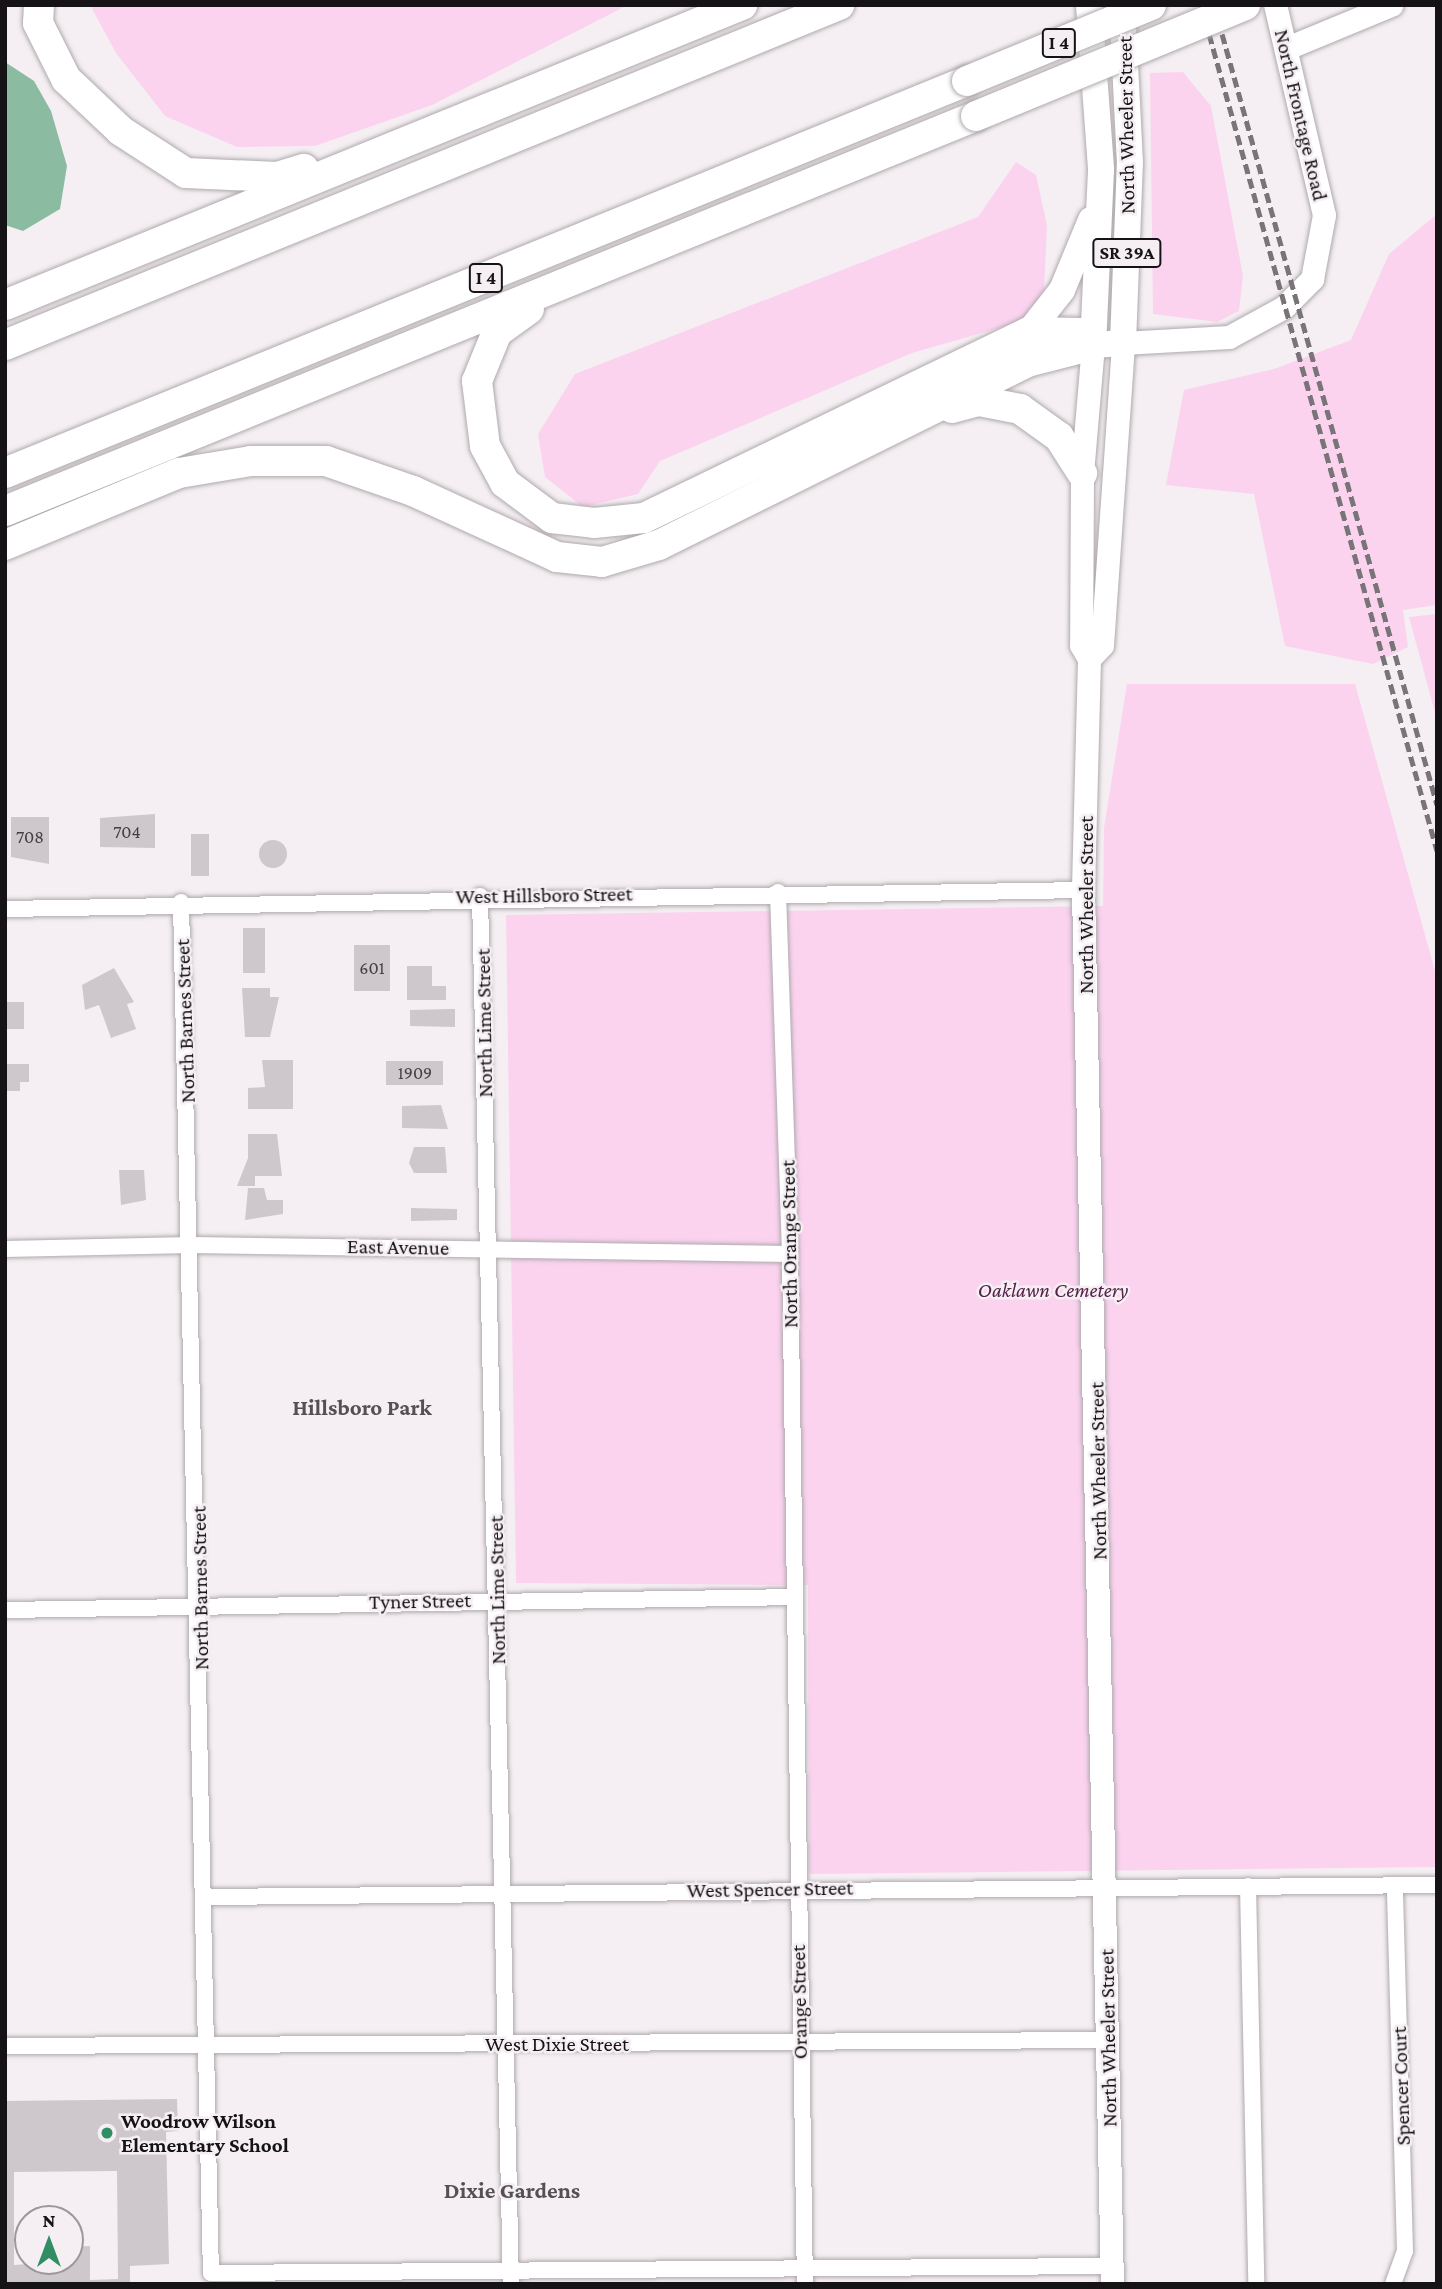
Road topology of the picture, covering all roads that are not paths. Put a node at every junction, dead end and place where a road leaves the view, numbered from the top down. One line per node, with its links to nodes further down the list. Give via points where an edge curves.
1 (39, 5): 11 (highway, via 38,23 66,79 121,131 186,173 277,177)
2 (742, 5): 11 (highway)
3 (839, 5): 17 (highway)
4 (1088, 5): 12 (main road, North Wheeler Street / SR 39A)
5 (1122, 5): 16 (main road, North Wheeler Street / SR 39A, via 1130,163)
6 (1151, 5): 20 (highway, I 4, bridge)
7 (1245, 5): 13 (highway, bridge)
8 (1275, 5): 10 (main road, North Frontage Road)
9 (1391, 5): 10 (main road)
10 (1287, 48): 16 (main road, North Frontage Road, via 1324,215 1312,279 1284,307 1229,337)
11 (442, 128): 14 (highway)
12 (1101, 188): 15 (main road, via 1073,268 1049,313); 18 (main road, North Wheeler Street / SR 39A)
13 (562, 284): 15 (highway, via 497,332 477,382 485,446 505,483 552,518 594,523 644,518); 22 (highway)
14 (5, 305)
15 (1029, 332): 18 (highway, via 1081,333)
16 (1123, 343): 18 (main road, North Frontage Road); 24 (main road, North Wheeler Street / SR 39A, via 1102,645)
17 (5, 345)
18 (1093, 345): 19 (highway, via 1027,362); 21 (main road, North Wheeler Street / SR 39A)
19 (917, 415): 21 (highway, via 979,401 1020,409 1059,437); 23 (highway, via 659,545 602,562 557,557 413,491 326,461 251,461 179,473)
20 (5, 473)
21 (1082, 473): 24 (main road, North Wheeler Street / SR 39A, via 1081,645)
22 (5, 511)
23 (5, 545)
24 (1089, 659): 25 (main road, North Wheeler Street / SR 39A)
25 (1083, 890): 26 (street, West Hillsboro Street); 42 (main road, North Wheeler Street)
26 (778, 892): 27 (street, West Hillsboro Street); 33 (street, North Orange Street)
27 (480, 896): 28 (street, West Hillsboro Street); 31 (street, North Lime Street)
28 (181, 902): 29 (street, West Hillsboro Street); 30 (street, North Barnes Street)
29 (5, 909)
30 (191, 1245): 31 (street, East Avenue); 32 (street, East Avenue); 36 (street, North Barnes Street)
31 (489, 1247): 33 (street, East Avenue); 35 (street, North Lime Street)
32 (5, 1249)
33 (790, 1254): 34 (street, North Orange Street)
34 (794, 1597): 35 (street, Tyner Street); 41 (street, Orange Street)
35 (498, 1601): 36 (street, Tyner Street); 43 (street, North Lime Street)
36 (200, 1603): 37 (street, Tyner Street); 44 (street, North Barnes Street)
37 (5, 1610)
38 (1395, 1885): 39 (street, West Spencer Street); 40 (street, West Spencer Street); 54 (street, Spencer Court, via 1405,2251)
39 (1437, 1885)
40 (1248, 1886): 42 (street, West Spencer Street); 53 (street)
41 (796, 1888): 42 (street, West Spencer Street); 43 (street, West Spencer Street); 46 (street, Orange Street)
42 (1106, 1888): 45 (main road, North Wheeler Street)
43 (503, 1892): 44 (street, West Spencer Street); 47 (street, North Lime Street)
44 (207, 1897): 48 (street, North Barnes Street)
45 (1108, 2039): 46 (street, West Dixie Street); 50 (main road, North Wheeler Street)
46 (800, 2042): 47 (street, West Dixie Street); 52 (street, Orange Street)
47 (506, 2044): 48 (street, West Dixie Street); 51 (street, North Lime Street)
48 (207, 2045): 49 (street, West Dixie Street); 51 (street, North Barnes Street, via 211,2273)
49 (5, 2046)
50 (1112, 2275): 52 (street)
51 (510, 2276): 52 (street)
52 (805, 2276)
53 (1256, 2284)
54 (1393, 2284)

